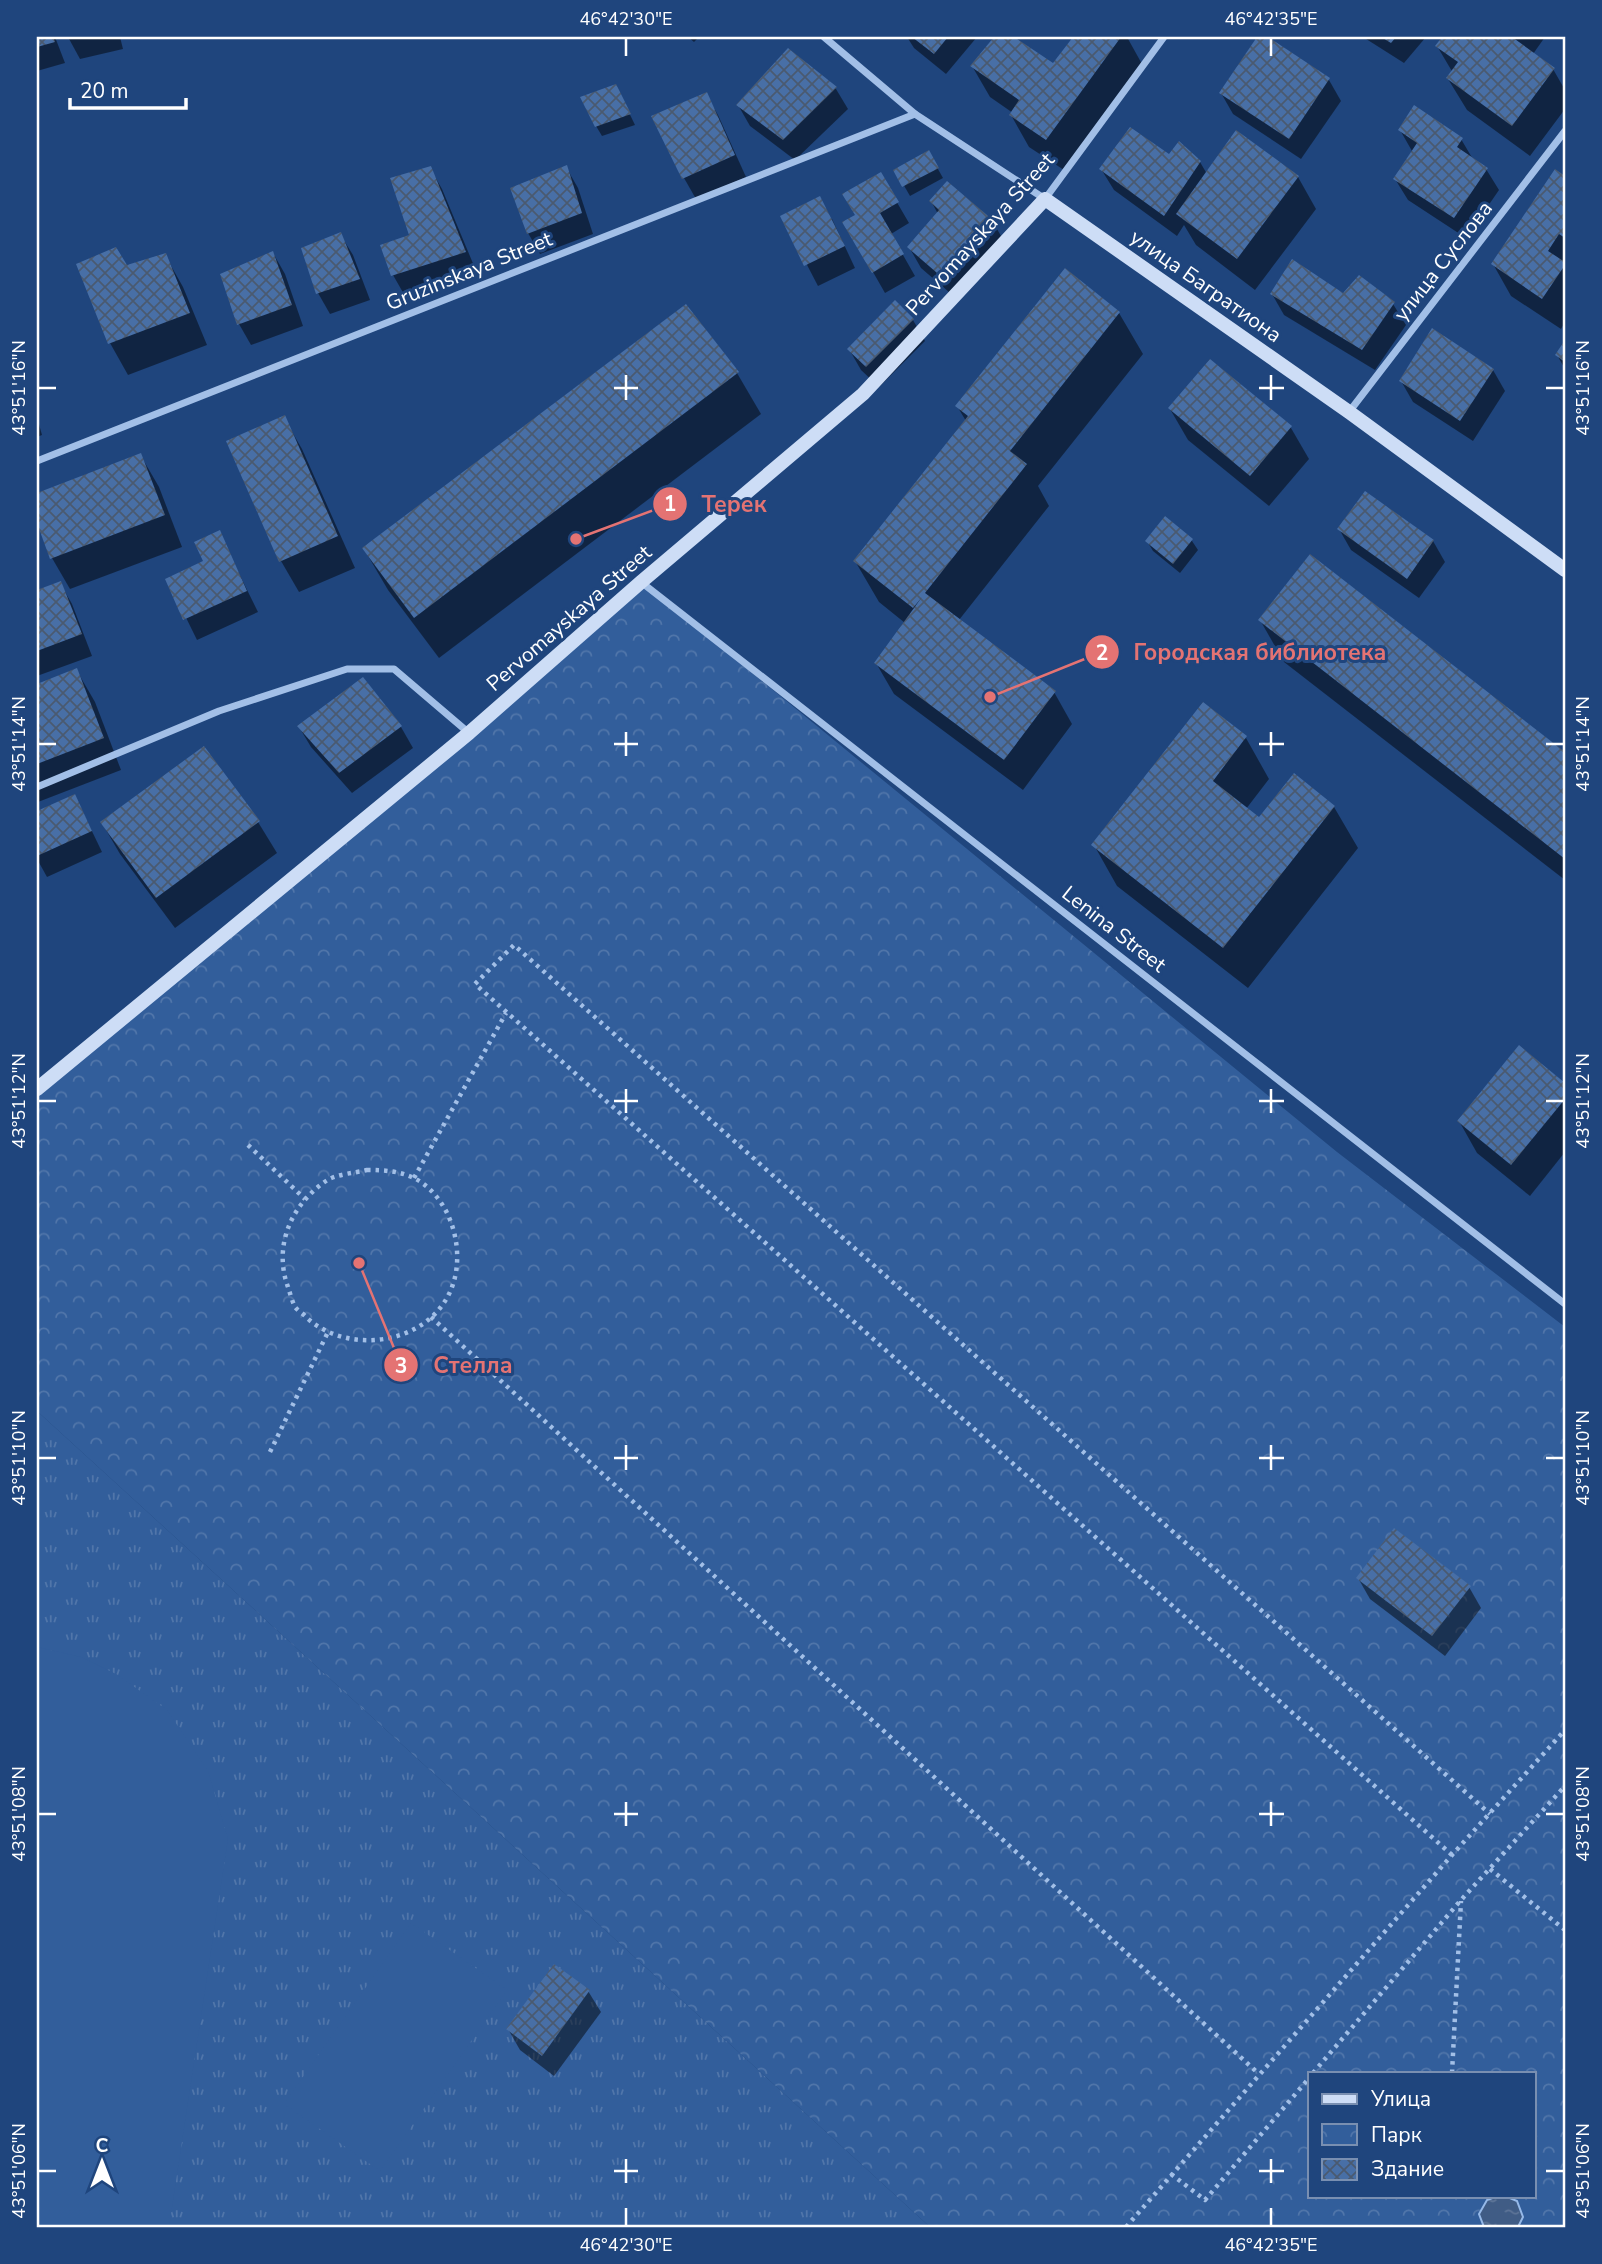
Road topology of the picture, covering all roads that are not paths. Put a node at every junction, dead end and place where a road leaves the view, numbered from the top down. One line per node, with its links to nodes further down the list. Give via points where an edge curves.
1 (824, 37): 3 (street, улица Багратиона)
2 (1164, 37): 5 (street, Pervomayskaya Street)
3 (915, 114): 5 (street, улица Багратиона); 7 (street, Gruzinskaya Street)
4 (1565, 131): 6 (street, улица Суслова)
5 (1045, 199): 6 (main road, улица Багратиона); 9 (main road, Pervomayskaya Street, via 863,394)
6 (1349, 412): 8 (main road, улица Багратиона)
7 (37, 461)
8 (1565, 570)
9 (641, 582): 10 (main road, Pervomayskaya Street); 13 (street, Lenina Street)
10 (469, 733): 11 (street, via 394,669 347,669 219,711); 12 (main road, Pervomayskaya Street)
11 (37, 787)
12 (37, 1089)
13 (1565, 1304)

